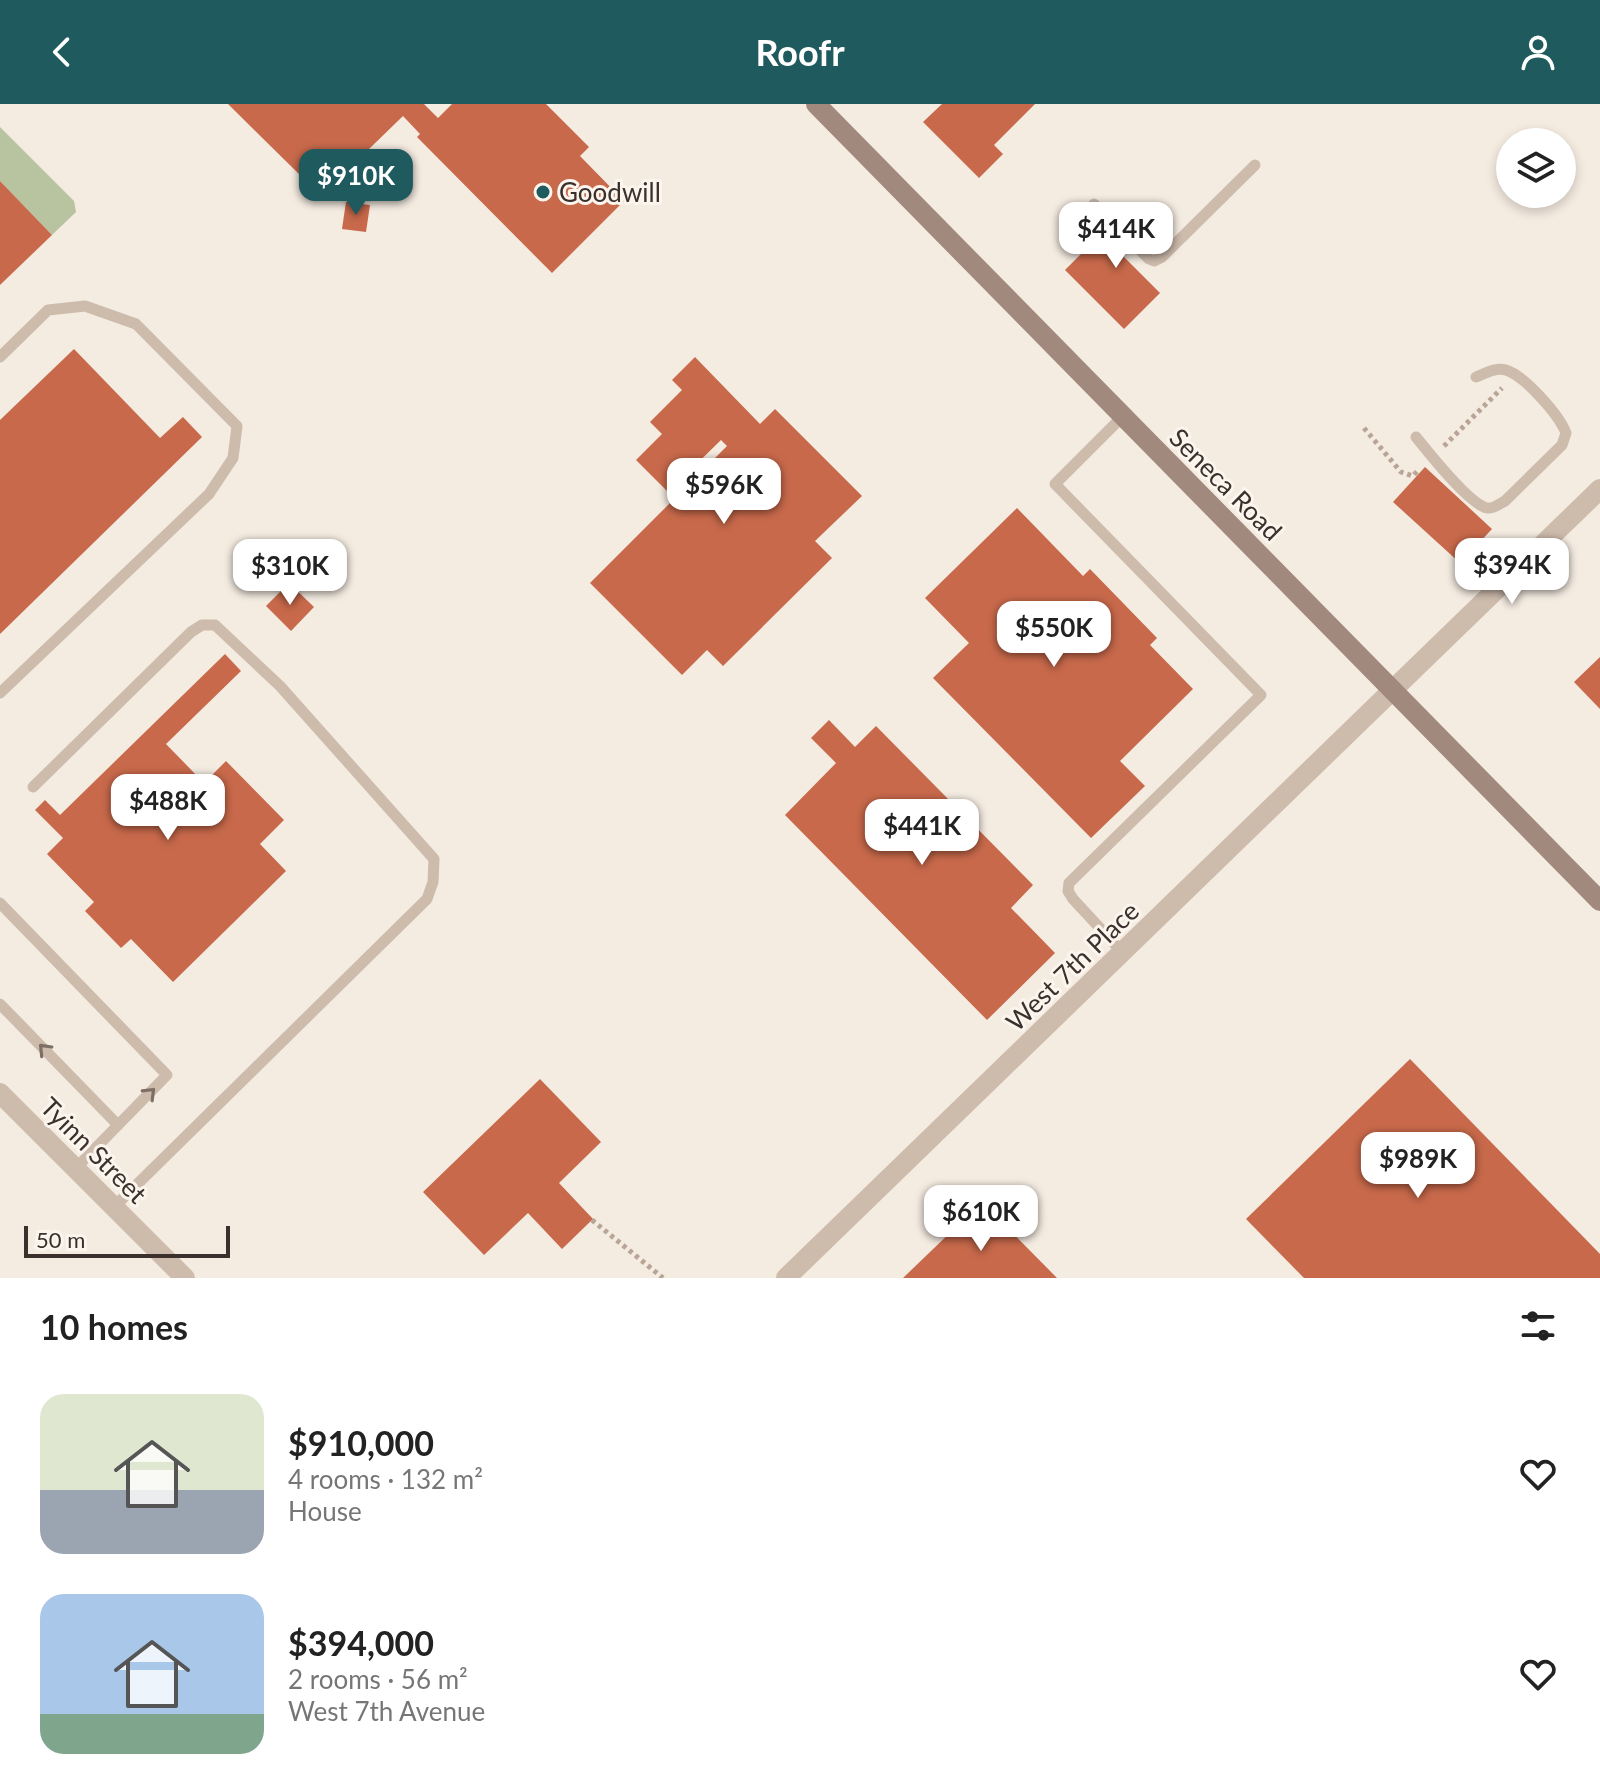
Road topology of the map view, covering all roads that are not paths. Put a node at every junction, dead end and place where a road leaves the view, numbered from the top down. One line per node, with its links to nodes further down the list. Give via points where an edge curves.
1 (816, 104): 8 (main road, Seneca Road)
2 (1255, 165): 5 (lane, via 1162,257 1149,259)
3 (1094, 204): 4 (lane)
4 (1112, 222)
5 (1135, 245)
6 (0, 357): 12 (lane, via 48,310 85,306 136,324 237,426 233,458 209,494)
7 (1476, 377): 9 (lane, via 1496,369 1515,375 1561,420 1566,433 1562,445 1505,501 1487,508 1473,501)
8 (1123, 416): 11 (main road, Seneca Road); 16 (lane, via 1055,484 1261,695 1069,883 1073,899)
9 (1416, 437)
10 (1600, 489): 11 (street, West 7th Place)
11 (1394, 691): 14 (main road, Seneca Road); 16 (street, West 7th Place)
12 (0, 693)
13 (33, 787): 21 (lane, via 191,632 215,625 299,707 434,859 427,899)
14 (1600, 901)
15 (0, 903): 19 (lane, one-way to 15, via 167,1075)
16 (1123, 953): 23 (street, West 7th Place)
17 (0, 1004): 19 (lane, one-way to 17)
18 (0, 1093): 20 (street, Tyinn Street)
19 (118, 1125): 20 (lane)
20 (76, 1168): 21 (street, Tyinn Street)
21 (114, 1207): 22 (street, Tyinn Street)
22 (185, 1278)
23 (786, 1278)

